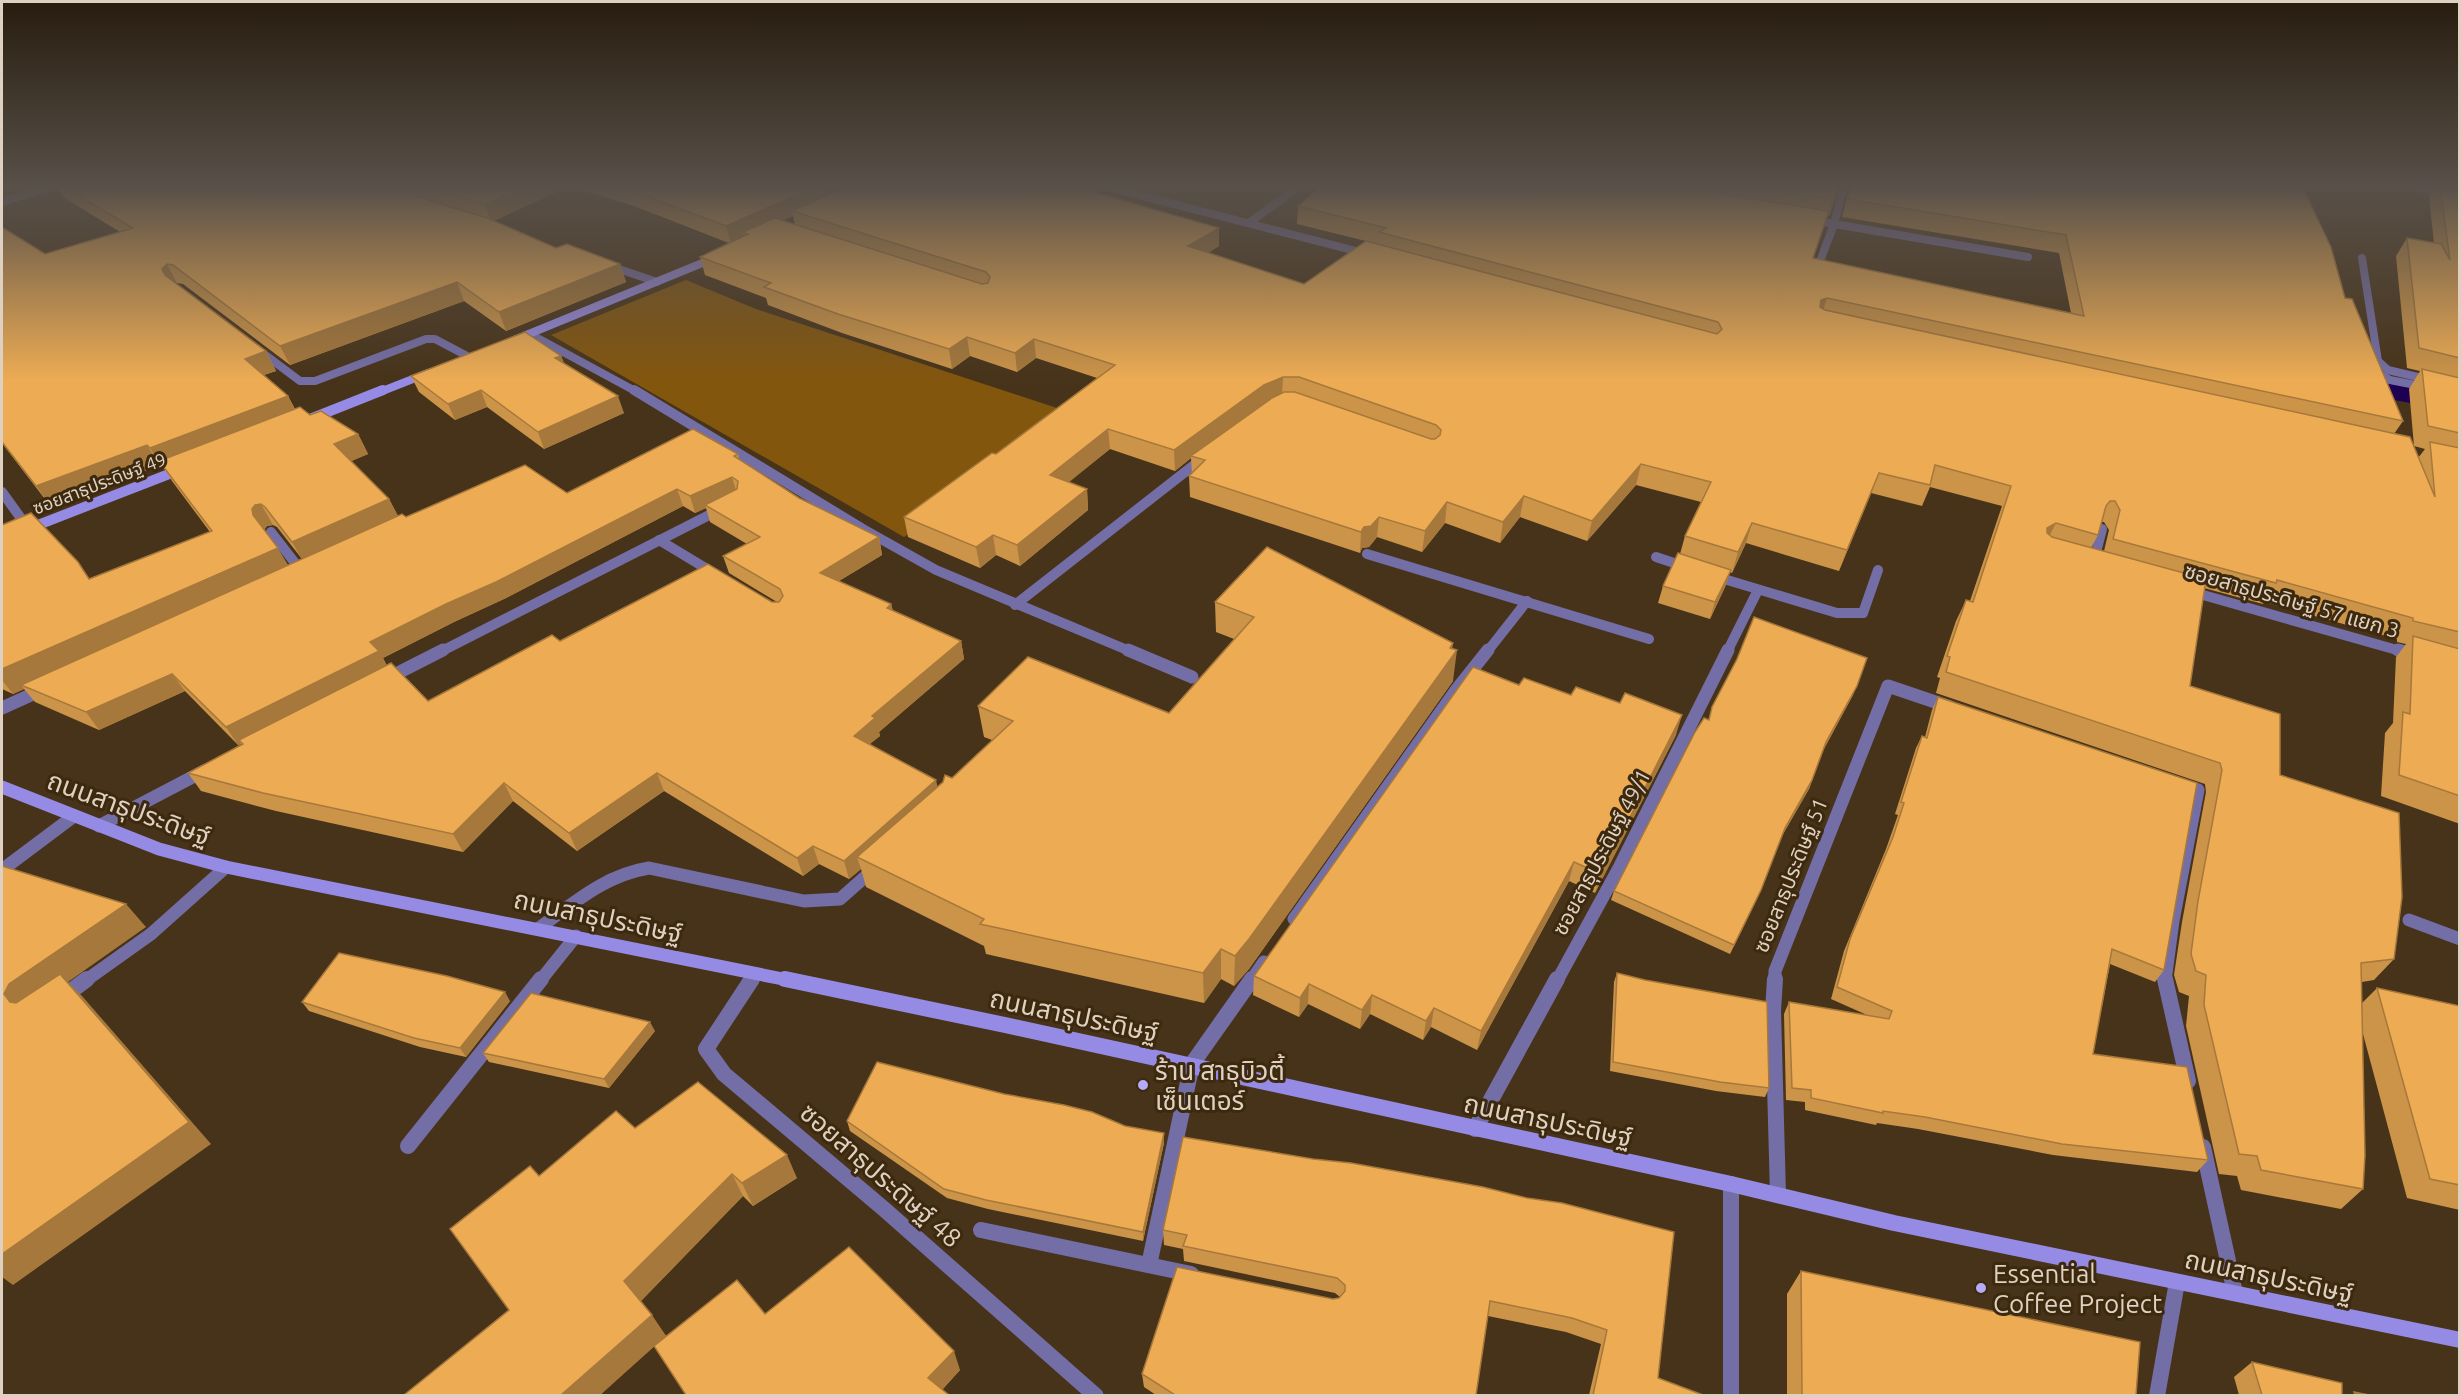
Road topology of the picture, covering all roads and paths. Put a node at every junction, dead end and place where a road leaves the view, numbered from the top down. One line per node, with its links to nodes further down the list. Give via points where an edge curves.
1 (1359, 251): 5 (street)
2 (1824, 251): 9 (street)
3 (1994, 251): 6 (street)
4 (729, 252): 10 (main road)
5 (1377, 256)
6 (2028, 257)
7 (2362, 258): 19 (street, via 2378,361 2388,370)
8 (601, 263): 10 (street)
9 (1819, 264)
10 (657, 282): 11 (main road)
11 (530, 334): 13 (main road); 40 (street, via 650,399 925,564)
12 (244, 339): 15 (street, via 306,382 426,339 435,339)
13 (500, 346)
14 (479, 353): 15 (main road)
15 (469, 357): 17 (main road)
16 (2369, 361): 20 (street, via 2375,374 2385,378)
17 (458, 362)
18 (436, 370): 21 (main road)
19 (2460, 387)
20 (2460, 394)
21 (304, 422)
22 (1213, 451): 40 (street)
23 (193, 464): 26 (main road, ซอยสาธุประดิษฐ์ 49)
24 (2, 492): 26 (street)
25 (736, 501): 30 (street)
26 (28, 528): 29 (main road, ซอยสาธุประดิษฐ์ 49)
27 (2102, 529): 33 (street)
28 (271, 532): 35 (street)
29 (2, 539)
30 (658, 540): 36 (street); 45 (street)
31 (1367, 555): 39 (street)
32 (1656, 557): 38 (street)
33 (2093, 565)
34 (1878, 570): 38 (street, via 1863,613 1838,613)
35 (302, 572)
36 (730, 583)
37 (2183, 589): 42 (street, ซอยสาธุประดิษฐ์ 57 แยก 3)
38 (1758, 590): 66 (street, ซอยสาธุประดิษฐ์ 49/1, via 1620,866)
39 (1527, 601): 41 (street); 58 (street, via 1457,689)
40 (1015, 605): 43 (street)
41 (1649, 639)
42 (2425, 657)
43 (1192, 677)
44 (55, 684): 46 (street)
45 (375, 685)
46 (2, 708)
47 (1965, 712): 70 (street, ซอยสาธุประดิษฐ์ 51, via 1888,686 1775,971)
48 (213, 767): 52 (street)
49 (2176, 782): 65 (street, via 2198,790 2165,981)
50 (2, 787): 51 (main road, ถนนสาธุประดิษฐ์)
51 (74, 816): 52 (main road, ถนนสาธุประดิษฐ์); 55 (street)
52 (99, 825): 54 (main road, ถนนสาธุประดิษฐ์, via 159,849)
53 (883, 860): 57 (street, via 840,899 821,900 804,900 649,868 635,869 615,876)
54 (226, 867): 57 (main road, ถนนสาธุประดิษฐ์); 63 (street, via 151,934)
55 (2, 870)
56 (2409, 920): 60 (street)
57 (539, 928): 59 (main road, ถนนสาธุประดิษฐ์)
58 (1287, 930)
59 (576, 936): 62 (main road, ถนนสาธุประดิษฐ์); 68 (street)
60 (2460, 939)
61 (1273, 949): 64 (street)
62 (756, 974): 64 (main road, ถนนสาธุประดิษฐ์); 77 (street, ซอยสาธุประดิษฐ์ 48, via 706,1049 724,1074)
63 (47, 1008)
64 (1192, 1064): 66 (main road, ถนนสาธุประดิษฐ์); 72 (street)
65 (2192, 1097)
66 (1475, 1130): 69 (main road, ถนนสาธุประดิษฐ์)
67 (2199, 1132): 75 (street)
68 (408, 1146)
69 (1731, 1184): 70 (main road, ถนนสาธุประดิษฐ์); 78 (street)
70 (1778, 1195): 74 (main road, ถนนสาธุประดิษฐ์)
71 (981, 1230): 72 (street)
72 (1149, 1265): 73 (street)
73 (1207, 1277)
74 (2177, 1282): 75 (main road, ถนนสาธุประดิษฐ์); 79 (street)
75 (2235, 1293): 76 (main road, ถนนสาธุประดิษฐ์)
76 (2460, 1340)
77 (1096, 1395)
78 (1731, 1395)
79 (2157, 1395)

